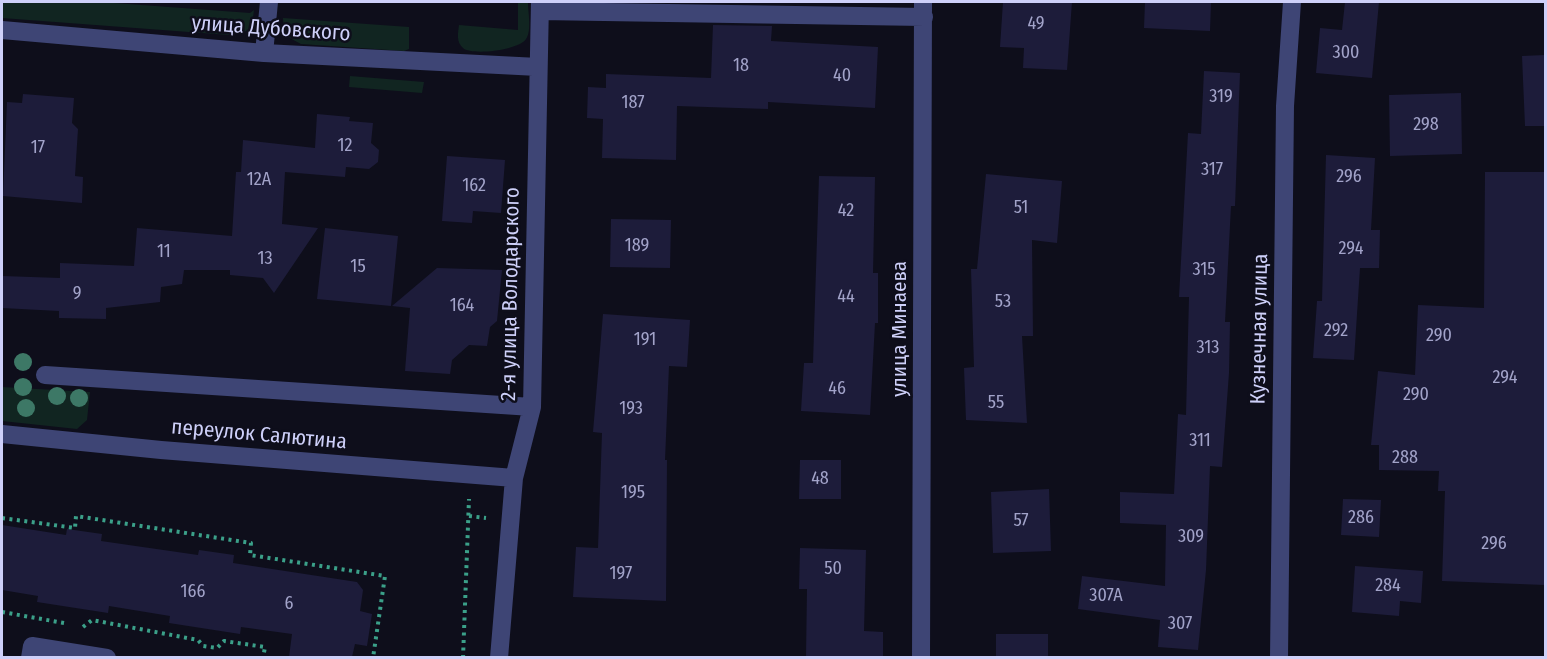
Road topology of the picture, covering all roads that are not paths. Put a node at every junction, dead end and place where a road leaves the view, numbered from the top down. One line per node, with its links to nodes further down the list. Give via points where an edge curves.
1 (269, 2): 6 (street)
2 (1292, 2): 16 (street, Кузнечная улица, via 1285,106)
3 (540, 6): 4 (street); 7 (street, 2-я улица Володарского)
4 (923, 9): 15 (street, улица Минаева)
5 (2, 30): 6 (street, улица Дубовского)
6 (264, 53): 7 (street, улица Дубовского)
7 (538, 67): 9 (street, 2-я улица Володарского)
8 (45, 375): 9 (street)
9 (532, 406): 11 (street, 2-я улица Володарского)
10 (2, 434): 11 (street, переулок Салютина)
11 (514, 478): 14 (street, 2-я улица Володарского)
12 (30, 657): 13 (street, via 32,646)
13 (107, 657)
14 (499, 657)
15 (921, 657)
16 (1279, 657)

